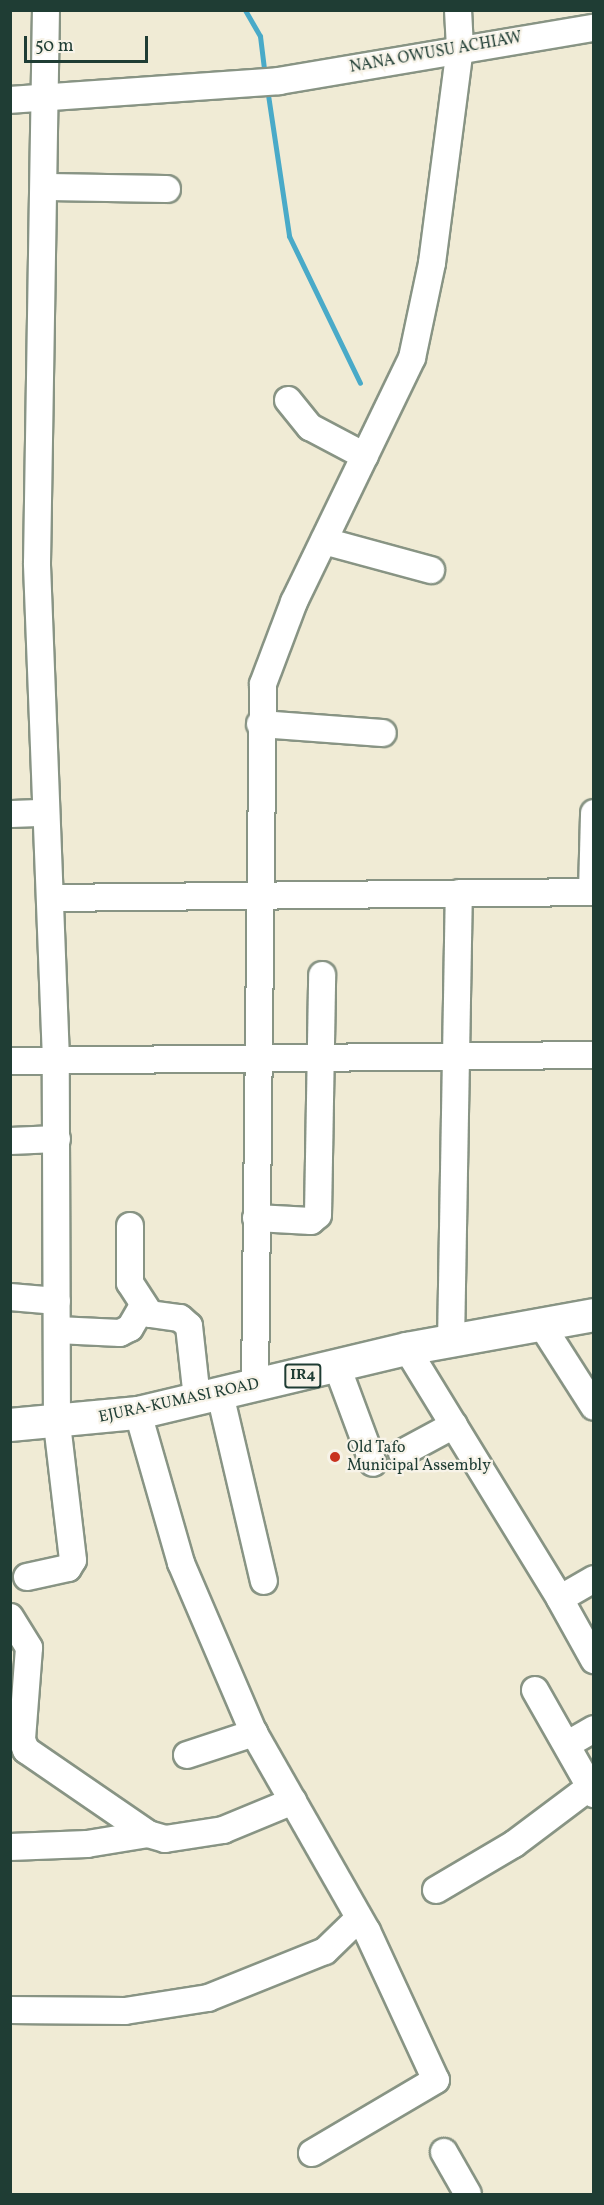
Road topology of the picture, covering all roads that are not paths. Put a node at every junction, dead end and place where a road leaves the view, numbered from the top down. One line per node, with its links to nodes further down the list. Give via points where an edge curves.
1 (46, 10): 5 (street)
2 (458, 10): 4 (street)
3 (594, 28): 4 (street, NANA OWUSU ACHIAW)
4 (459, 48): 5 (street, NANA OWUSU ACHIAW, via 279,81); 10 (street, via 424,313 412,358)
5 (49, 99): 6 (street, NANA OWUSU ACHIAW); 7 (street)
6 (10, 100)
7 (47, 187): 8 (street); 15 (street, via 38,563)
8 (167, 189)
9 (288, 400): 10 (street, via 310,427)
10 (365, 456): 11 (street)
11 (324, 541): 12 (street); 13 (street, via 275,644 262,684)
12 (431, 570)
13 (260, 724): 14 (street); 20 (street)
14 (383, 733)
15 (46, 813): 17 (street); 21 (street)
16 (594, 813): 18 (street)
17 (10, 814)
18 (593, 892): 19 (street)
19 (459, 893): 20 (street); 24 (street)
20 (257, 894): 21 (street); 25 (street)
21 (50, 898): 28 (street)
22 (322, 975): 26 (street)
23 (594, 1055): 24 (street)
24 (453, 1056): 26 (street); 39 (street)
25 (257, 1057): 26 (street); 28 (street); 31 (street)
26 (322, 1058): 31 (street, via 318,1215 311,1221)
27 (10, 1060): 28 (street)
28 (56, 1060): 29 (street)
29 (57, 1138): 30 (street); 34 (street)
30 (10, 1141)
31 (256, 1218): 42 (street)
32 (130, 1226): 35 (street, via 130,1283)
33 (10, 1297): 34 (street)
34 (57, 1300): 38 (street)
35 (142, 1307): 38 (street, via 130,1328 120,1333); 43 (street, via 186,1321)
36 (594, 1315): 37 (main road, EJURA-KUMASI ROAD / IR4)
37 (541, 1324): 39 (main road, EJURA-KUMASI ROAD / IR4); 44 (street)
38 (57, 1330): 46 (street)
39 (451, 1343): 40 (main road, EJURA-KUMASI ROAD / IR4)
40 (407, 1349): 41 (main road, EJURA-KUMASI ROAD / IR4); 48 (street)
41 (338, 1369): 42 (main road, EJURA-KUMASI ROAD / IR4); 50 (street)
42 (255, 1386): 43 (main road, EJURA-KUMASI ROAD / IR4)
43 (208, 1396): 45 (main road, EJURA-KUMASI ROAD / IR4); 53 (street)
44 (594, 1407)
45 (138, 1413): 46 (main road, EJURA-KUMASI ROAD / IR4); 59 (street, via 181,1563)
46 (57, 1424): 47 (main road, EJURA-KUMASI ROAD / IR4); 51 (street, via 73,1560 68,1568)
47 (10, 1425)
48 (454, 1425): 49 (street); 54 (street)
49 (402, 1453)
50 (373, 1463)
51 (27, 1577)
52 (594, 1580): 54 (street)
53 (264, 1581)
54 (560, 1599): 56 (street)
55 (10, 1617): 64 (street, via 29,1648 22,1740 26,1750)
56 (594, 1660)
57 (536, 1690): 60 (street)
58 (594, 1729): 60 (street)
59 (254, 1733): 61 (street); 63 (street)
60 (568, 1744): 62 (street)
61 (188, 1755)
62 (592, 1790): 66 (street, via 514,1844)
63 (293, 1801): 64 (street, via 223,1830 165,1839); 67 (street)
64 (148, 1834): 65 (street, via 87,1844)
65 (10, 1847)
66 (436, 1890)
67 (359, 1918): 68 (street, via 325,1951 208,1998 125,2011); 70 (street, via 435,2075 433,2085)
68 (10, 2010)
69 (444, 2152): 71 (street)
70 (312, 2153)
71 (468, 2194)

